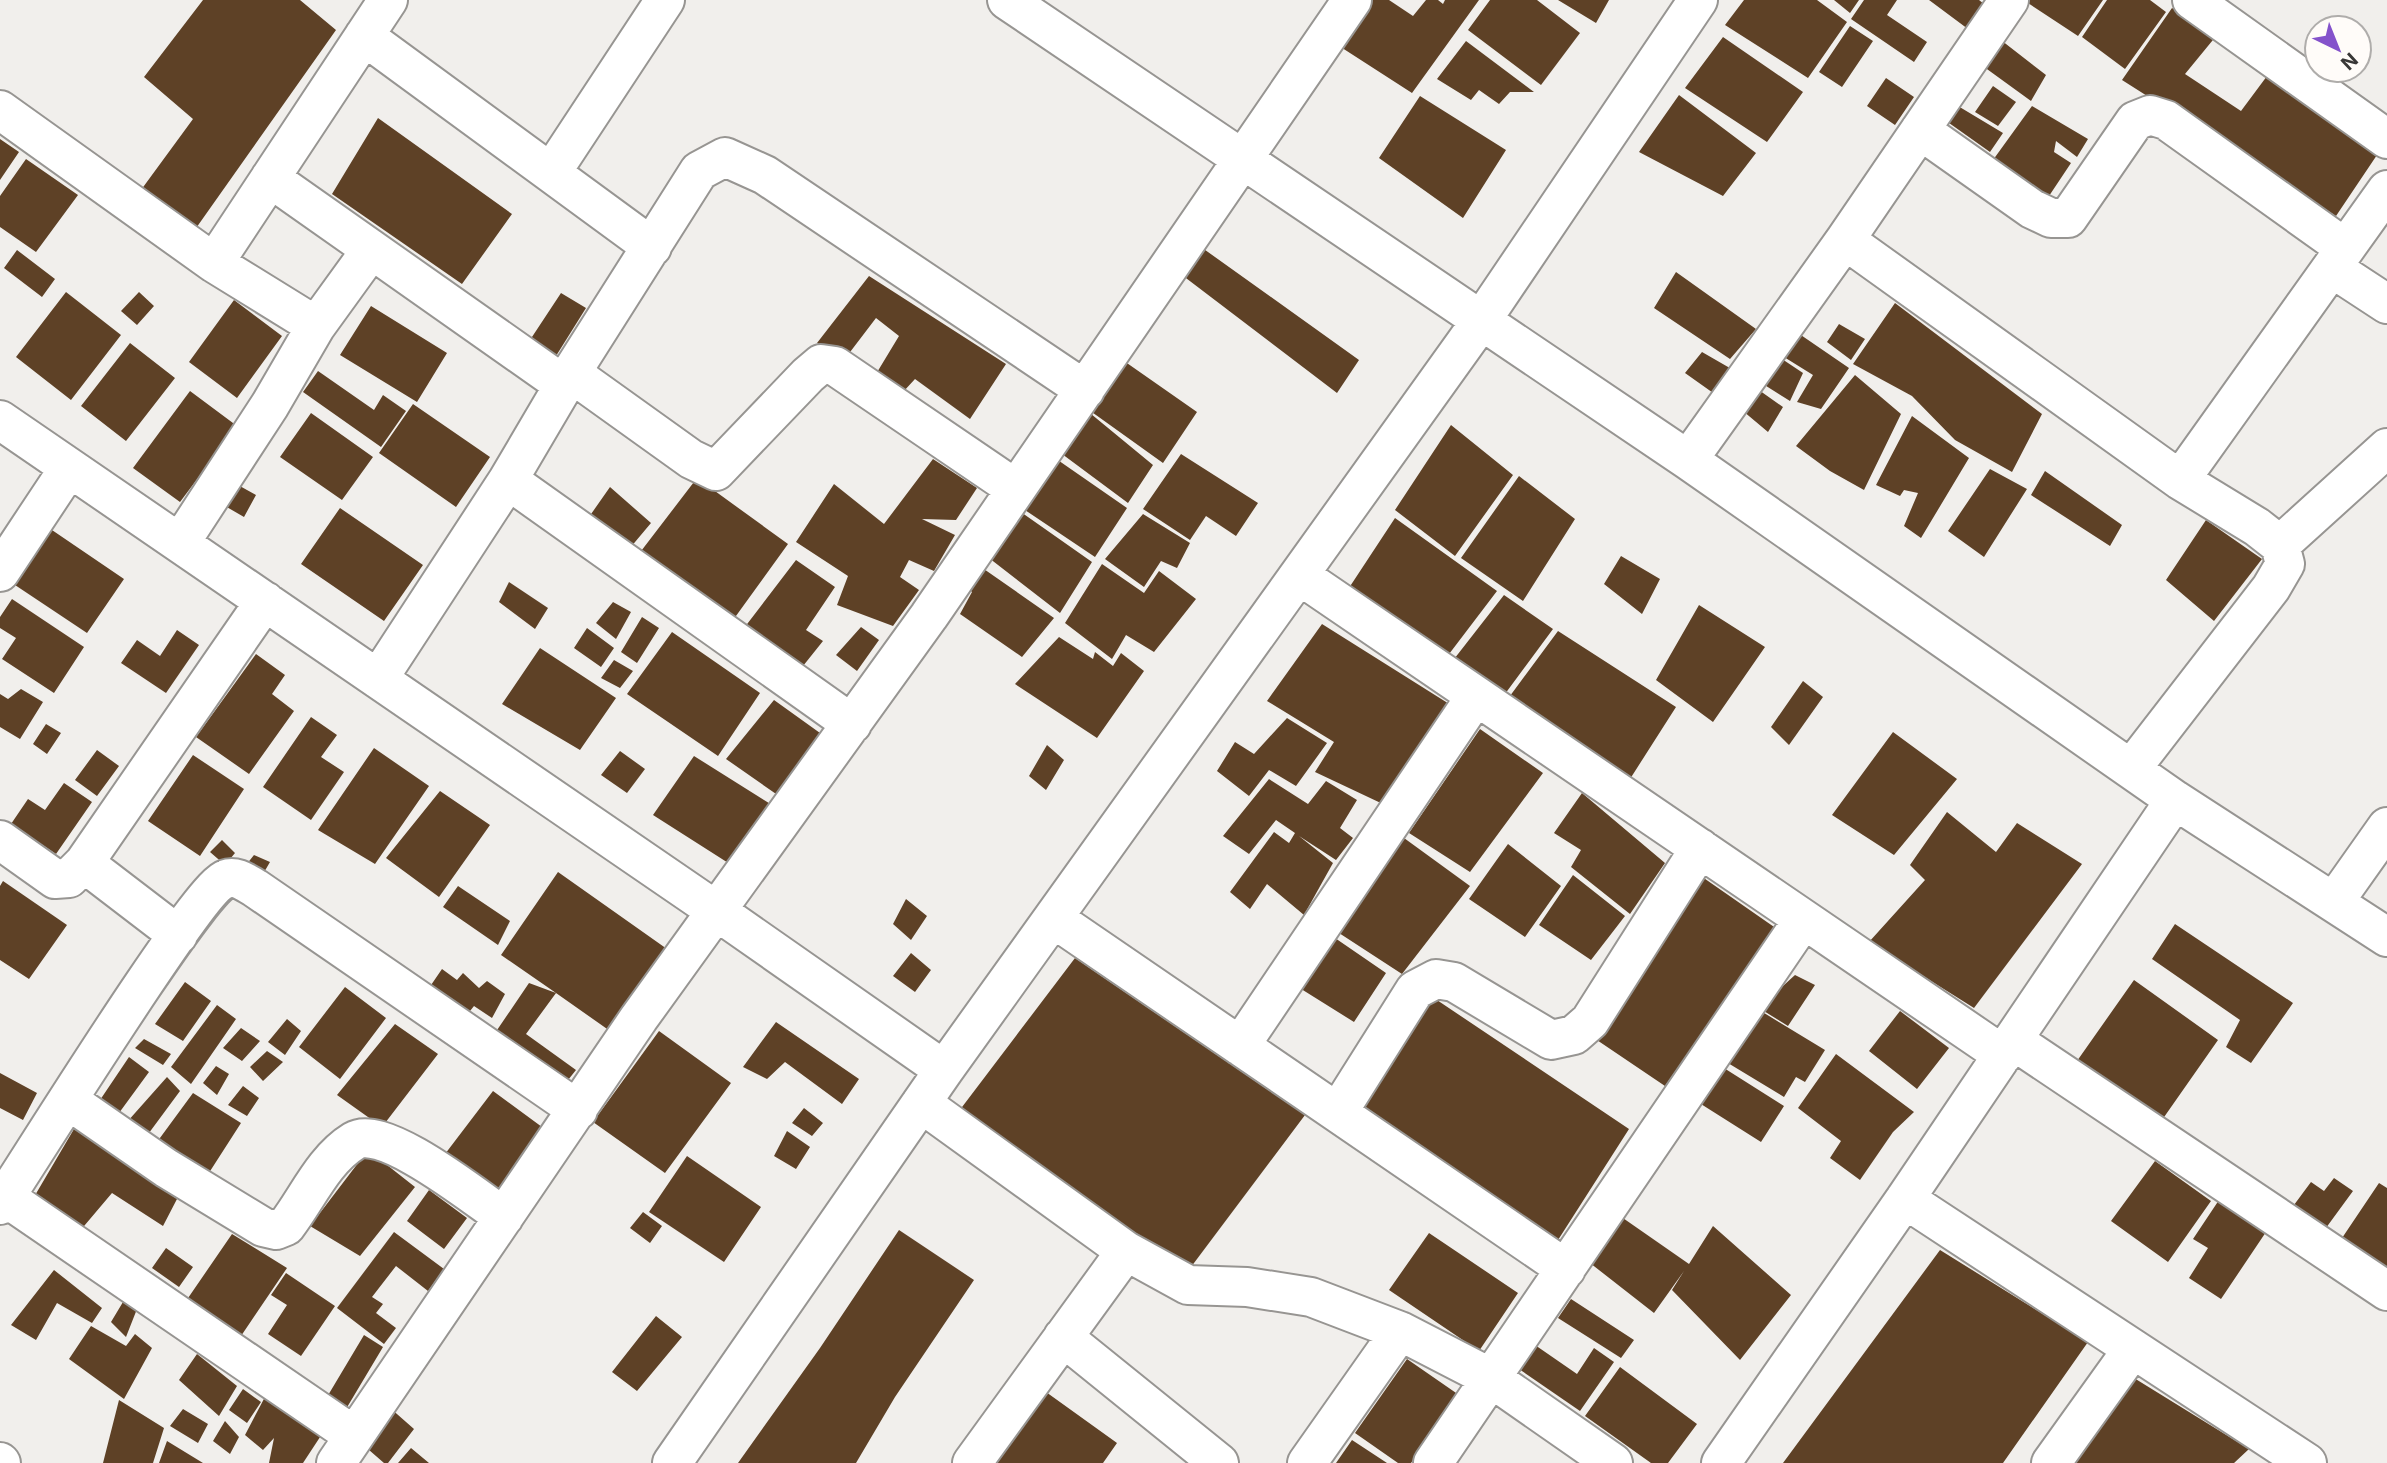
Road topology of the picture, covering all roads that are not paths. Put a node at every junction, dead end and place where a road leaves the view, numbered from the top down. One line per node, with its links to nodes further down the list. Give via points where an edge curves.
1 (665, 0): 12 (street)
2 (1007, 0): 11 (street)
3 (1352, 0): 11 (street)
4 (1698, 0): 21 (street)
5 (2009, 0): 9 (street)
6 (2192, 0): 10 (street)
7 (370, 13): 12 (street); 13 (street)
8 (0, 110): 19 (street)
9 (1920, 130): 15 (street); 18 (street, via 2032,209 2051,218 2068,218 2135,121 2150,115 2166,120)
10 (2387, 139)
11 (1242, 158): 21 (street); 24 (street)
12 (551, 173): 16 (street)
13 (270, 178): 17 (street); 19 (street)
14 (2387, 190): 18 (street)
15 (1845, 240): 27 (street); 30 (street)
16 (652, 247): 23 (street); 24 (street, via 699,171 725,157 765,175)
17 (371, 250): 22 (street); 23 (street)
18 (2338, 258): 20 (street); 30 (street)
19 (214, 263): 22 (street)
20 (2387, 303)
21 (1481, 321): 27 (street); 35 (street)
22 (316, 326): 32 (street)
23 (567, 379): 29 (street); 31 (street, via 716,471 808,375 821,364 835,366)
24 (1084, 390): 31 (street)
25 (0, 420): 28 (street)
26 (2385, 452): 33 (street)
27 (1688, 460): 40 (street)
28 (69, 468): 32 (street); 34 (street)
29 (508, 480): 37 (street); 39 (street)
30 (2179, 480): 33 (street)
31 (1016, 489): 39 (street)
32 (180, 543): 36 (street)
33 (2280, 545): 40 (street, via 2285,564 2271,588)
34 (0, 572)
35 (1300, 575): 38 (street); 48 (street)
36 (265, 601): 37 (street); 45 (street)
37 (378, 679): 47 (street)
38 (1476, 696): 44 (street); 52 (street)
39 (852, 724): 47 (street)
40 (2131, 769): 41 (street)
41 (2175, 800): 46 (street); 53 (street)
42 (2387, 827): 46 (street)
43 (0, 840): 45 (street, via 55,879 69,878)
44 (1700, 848): 49 (street); 58 (street, via 1590,1021 1574,1035 1551,1040 1454,982 1436,979 1415,990)
45 (85, 863): 50 (street)
46 (2334, 902): 51 (street)
47 (718, 912): 54 (street); 57 (street)
48 (1053, 918): 52 (street); 54 (street)
49 (1803, 919): 53 (street); 63 (street)
50 (178, 935): 55 (street); 57 (street, via 211,889 225,878 239,878)
51 (2387, 937)
52 (1240, 1046): 58 (street)
53 (2008, 1048): 59 (street); 64 (street)
54 (944, 1070): 56 (street)
55 (68, 1100): 60 (street); 61 (street, via 263,1227 276,1230 290,1220 334,1159 354,1141 368,1136 404,1150)
56 (921, 1103): 62 (street); 71 (street)
57 (578, 1110): 61 (street)
58 (1338, 1112): 63 (street)
59 (1905, 1199): 67 (street); 77 (street)
60 (3, 1201): 69 (street)
61 (503, 1217): 69 (street)
62 (1126, 1251): 65 (street, via 1188,1285 1247,1287 1311,1297); 66 (street)
63 (1566, 1269): 68 (street)
64 (2387, 1291)
65 (1400, 1331): 68 (street); 74 (street)
66 (1063, 1337): 72 (street); 73 (street)
67 (2132, 1350): 70 (street); 78 (street)
68 (1491, 1378): 75 (street); 76 (street)
69 (344, 1449)
70 (2291, 1459)
71 (672, 1463)
72 (972, 1463)
73 (1219, 1463)
74 (1307, 1463)
75 (1433, 1463)
76 (1613, 1463)
77 (1721, 1463)
78 (2051, 1463)

